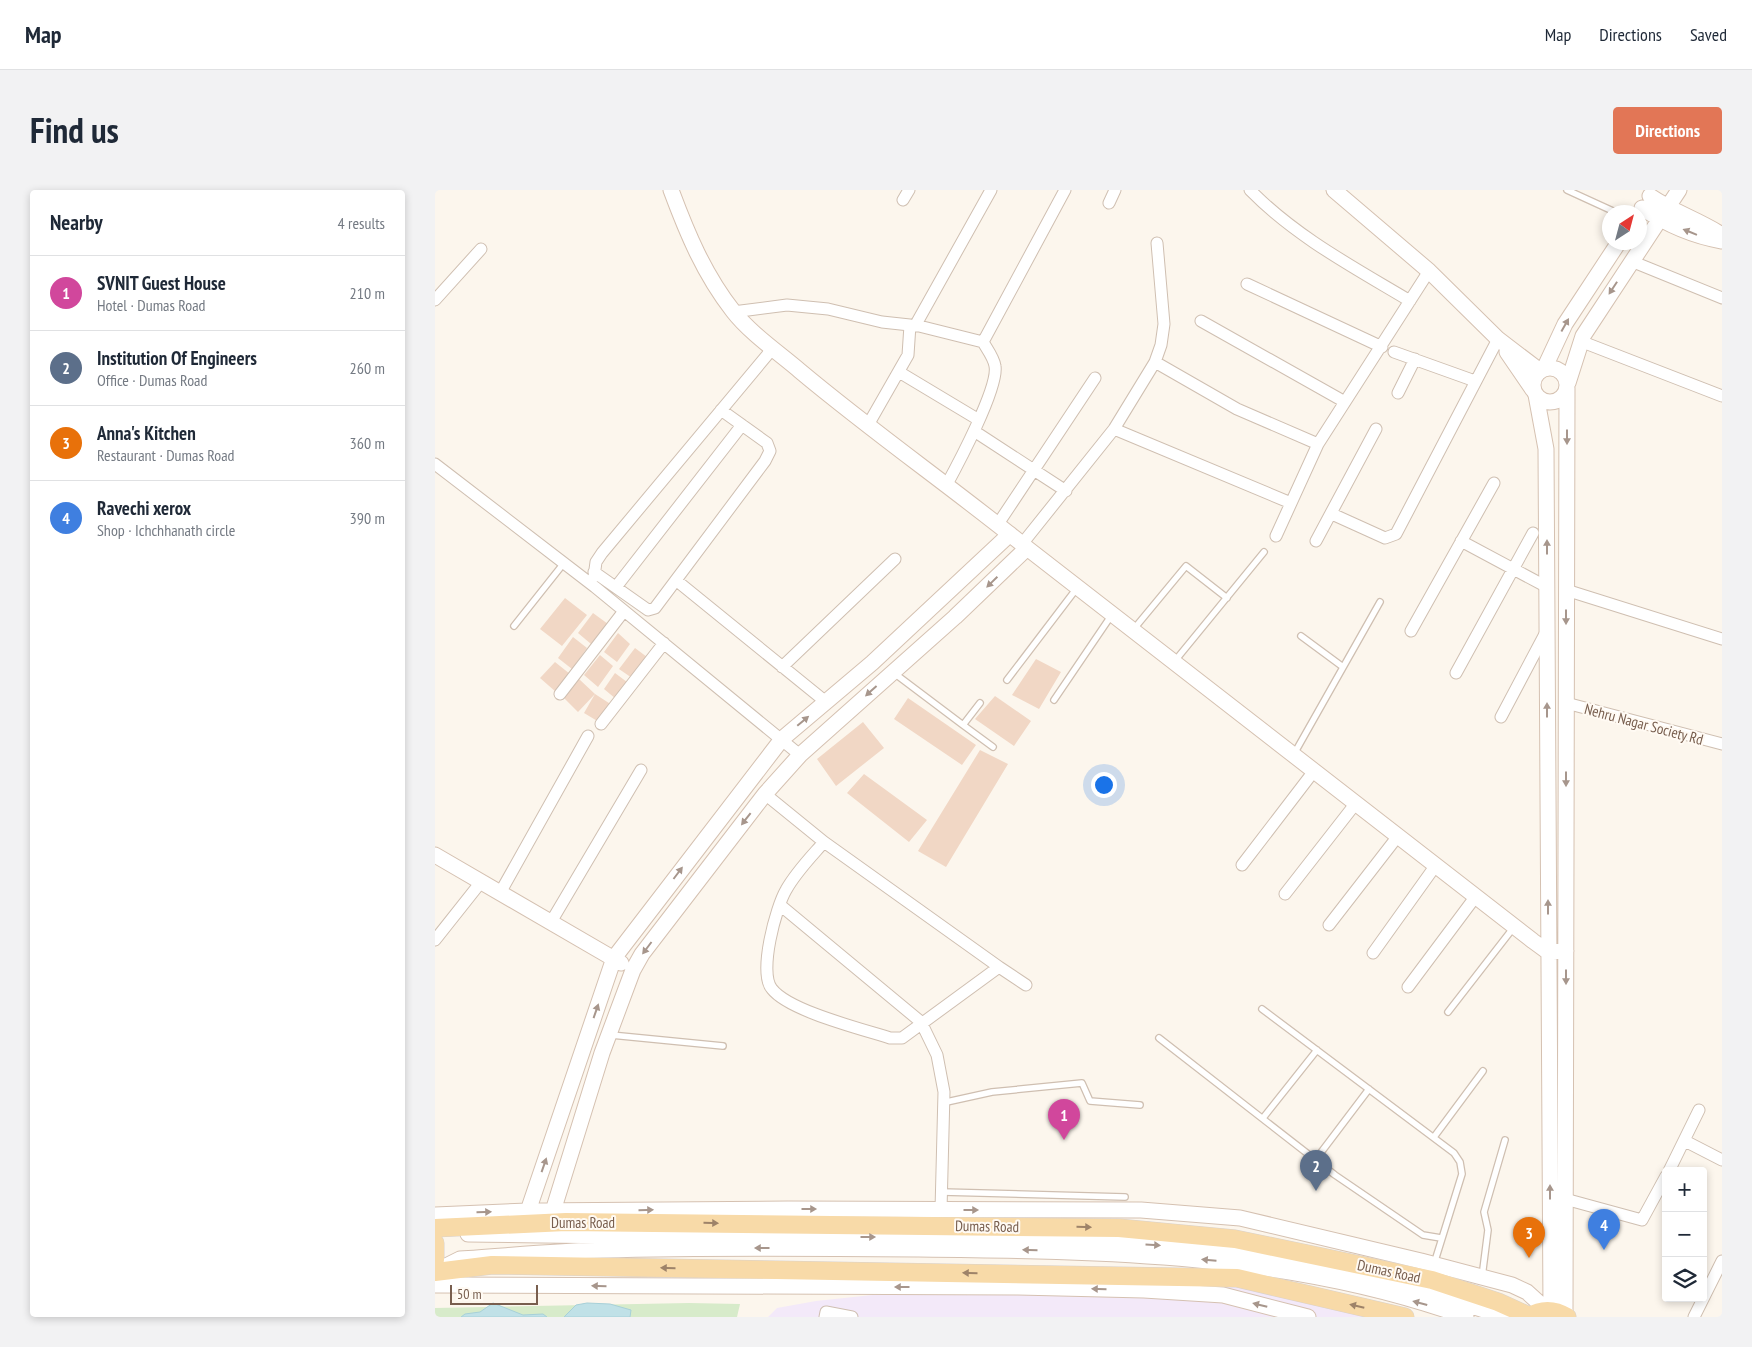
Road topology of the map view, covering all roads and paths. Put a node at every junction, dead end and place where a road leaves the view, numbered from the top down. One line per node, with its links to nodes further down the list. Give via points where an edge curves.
1 (671, 190): 24 (street, via 704,269)
2 (991, 190): 26 (street)
3 (1065, 190): 29 (street)
4 (1115, 190): 10 (street)
5 (1250, 190): 23 (street, via 1309,239)
6 (1334, 190): 19 (street)
7 (1567, 190): 11 (lane)
8 (1679, 190): 12 (street)
9 (1646, 202): 12 (street)
10 (1109, 203)
11 (1602, 206)
12 (1662, 213): 13 (street, via 1708,226); 14 (street, one-way to 12, via 1704,238); 18 (street)
13 (1722, 235)
14 (1722, 241)
15 (1157, 243): 34 (street, via 1164,324)
16 (481, 249): 22 (street)
17 (1614, 250): 35 (street, one-way to 17, via 1565,324)
18 (1631, 261): 21 (street); 28 (street, one-way to 28)
19 (1429, 271): 23 (street); 27 (street)
20 (1247, 284): 30 (street)
21 (1722, 298)
22 (435, 300)
23 (1411, 301): 30 (street)
24 (733, 312): 26 (street, via 787,305 829,309 882,322); 31 (street)
25 (1201, 321): 43 (street)
26 (912, 325): 29 (street); 36 (street, via 909,350)
27 (1498, 339): 35 (street); 38 (street); 40 (street)
28 (1580, 341): 39 (street); 42 (street)
29 (983, 342): 47 (street, via 995,364 996,376)
30 (1381, 347): 43 (street)
31 (773, 348): 44 (street); 46 (street)
32 (1394, 352): 33 (street)
33 (1415, 359): 38 (street); 41 (street)
34 (1155, 362): 48 (street); 50 (street, via 1237,409)
35 (1542, 370): 39 (street, via 1559,370); 40 (street, via 1534,380)
36 (899, 372): 46 (street); 47 (street)
37 (1095, 378): 52 (street)
38 (1475, 381): 57 (street, via 1395,534 1385,538)
39 (1567, 385): 40 (street, via 1565,394 1557,401 1545,401); 74 (street, one-way to 74)
40 (1535, 392): 73 (street, one-way to 40, via 1546,449)
41 (1398, 393)
42 (1722, 396)
43 (1345, 402): 50 (street)
44 (721, 410): 45 (street); 68 (street, via 602,553)
45 (742, 425): 69 (street, via 767,444 770,451); 71 (street)
46 (868, 425): 54 (street)
47 (977, 426): 52 (street); 54 (street)
48 (1114, 429): 55 (street); 56 (street)
49 (1376, 429): 57 (street)
50 (1318, 444): 56 (street)
51 (435, 464): 66 (street)
52 (1035, 469): 55 (street); 58 (street)
53 (1494, 483): 62 (street)
54 (946, 486): 58 (street)
55 (1065, 491): 63 (street)
56 (1291, 503): 60 (street)
57 (1332, 514): 61 (street)
58 (1004, 529): 63 (street); 94 (street, via 873,663)
59 (1533, 533): 67 (street)
60 (1277, 536)
61 (1316, 541)
62 (1461, 541): 67 (street); 81 (street)
63 (1025, 546): 72 (street); 89 (street, one-way to 89, via 955,617)
64 (1264, 552): 75 (lane)
65 (895, 559): 87 (street)
66 (564, 563): 70 (street); 79 (lane)
67 (1513, 569): 73 (street); 90 (street)
68 (594, 572): 70 (street); 71 (street)
69 (677, 581): 71 (street, via 655,608 648,610); 87 (street)
70 (595, 587): 77 (street)
71 (616, 587)
72 (1078, 587): 78 (street); 91 (lane)
73 (1547, 587): 82 (street)
74 (1566, 590): 84 (street); 96 (street, one-way to 96)
75 (1227, 598): 80 (lane, via 1187,566); 86 (lane)
76 (1380, 602): 88 (lane)
77 (624, 612): 85 (street); 92 (street)
78 (1112, 614): 80 (street); 93 (lane)
79 (514, 626)
80 (1133, 630): 86 (street)
81 (1411, 631)
82 (1547, 632): 97 (street); 125 (street, one-way to 82)
83 (1301, 636): 88 (lane)
84 (1722, 639)
85 (664, 643): 98 (street); 101 (street)
86 (1175, 662): 105 (street)
87 (782, 667): 94 (street)
88 (1343, 667): 105 (lane)
89 (893, 672): 99 (lane); 104 (street, one-way to 104)
90 (1456, 672)
91 (1007, 680)
92 (560, 694)
93 (1054, 700)
94 (826, 702): 101 (street, one-way to 94)
95 (980, 703): 99 (lane)
96 (1566, 703): 102 (street, Nehru Nagar Society Rd); 124 (street, one-way to 124)
97 (1501, 717)
98 (601, 724)
99 (963, 725): 103 (lane)
100 (587, 736): 116 (street)
101 (782, 739): 104 (street); 127 (street, one-way to 101)
102 (1722, 744)
103 (993, 747)
104 (800, 755): 108 (street)
105 (1294, 755): 107 (street)
106 (641, 770): 120 (street)
107 (1314, 771): 109 (street); 113 (street)
108 (765, 794): 111 (street); 129 (street, one-way to 129, via 646,948)
109 (1356, 803): 110 (street); 117 (street)
110 (1398, 836): 114 (street); 121 (street)
111 (824, 842): 119 (street, via 797,873); 128 (street)
112 (435, 855): 115 (street)
113 (1242, 865)
114 (1436, 865): 118 (street); 126 (street)
115 (481, 882): 116 (street); 123 (street)
116 (501, 893): 120 (street)
117 (1285, 894)
118 (1476, 896): 122 (street); 131 (street)
119 (780, 905): 134 (street); 134 (street, via 767,960 767,980 772,989 799,1007 890,1038 902,1038)
120 (551, 922): 127 (street)
121 (1329, 925)
122 (1515, 926): 125 (street); 133 (lane)
123 (435, 940)
124 (1566, 951): 125 (street); 154 (street, one-way to 154)
125 (1548, 952): 167 (street, one-way to 125)
126 (1373, 953)
127 (614, 958): 129 (street); 156 (street, one-way to 127)
128 (999, 967): 130 (street); 134 (street)
129 (633, 970): 135 (street)
130 (1026, 985)
131 (1408, 987)
132 (1262, 1009): 138 (lane)
133 (1448, 1012)
134 (921, 1022): 141 (street, via 937,1055 944,1092)
135 (609, 1035): 137 (lane); 157 (street)
136 (1159, 1038): 144 (lane)
137 (723, 1046)
138 (1317, 1050): 140 (lane); 144 (lane)
139 (1483, 1071): 145 (lane)
140 (1369, 1089): 145 (lane); 148 (lane)
141 (942, 1103): 142 (lane, via 992,1092 1082,1083 1090,1101); 152 (street)
142 (1140, 1104)
143 (1699, 1110): 147 (street)
144 (1263, 1118): 148 (lane)
145 (1434, 1137): 160 (lane, via 1454,1153 1462,1174)
146 (1505, 1140): 165 (lane, via 1484,1212 1488,1230)
147 (1685, 1140): 149 (street); 150 (street)
148 (1315, 1160): 160 (lane, via 1423,1234)
149 (1722, 1160)
150 (1671, 1167)
151 (1662, 1183): 154 (street, via 1642,1220)
152 (941, 1192): 153 (lane); 155 (street)
153 (1125, 1197)
154 (1565, 1199): 167 (street)
155 (941, 1210): 157 (street, one-way to 155); 163 (street, one-way to 163, via 1141,1210 1240,1218)
156 (528, 1211): 157 (street); 158 (street, one-way to 156)
157 (553, 1211)
158 (435, 1215)
159 (435, 1228): 166 (main road, Dumas Road, one-way to 166, via 566,1222 1119,1228 1245,1241 1432,1280)
160 (1441, 1238): 163 (lane)
161 (435, 1243): 164 (main road)
162 (1722, 1261): 173 (street)
163 (1434, 1264): 165 (street)
164 (435, 1272): 170 (street, one-way to 164, via 1223,1295 1144,1290); 171 (main road, one-way to 164, via 1237,1278 492,1265); 172 (street, one-way to 164, via 1358,1286 1249,1265 1041,1250 600,1250 459,1259)
165 (1482, 1277): 167 (street, via 1519,1288)
166 (1523, 1314): 167 (main road)
167 (1558, 1314)
168 (825, 1317): 169 (street, via 826,1312)
169 (852, 1317)
170 (1308, 1317)
171 (1405, 1317)
172 (1466, 1317)
173 (1694, 1317)

